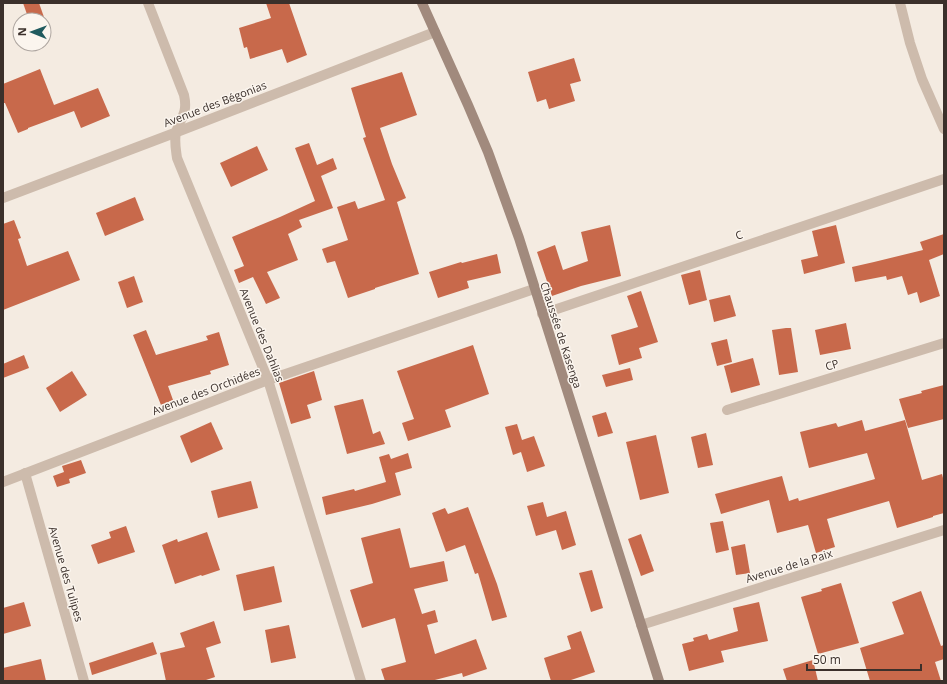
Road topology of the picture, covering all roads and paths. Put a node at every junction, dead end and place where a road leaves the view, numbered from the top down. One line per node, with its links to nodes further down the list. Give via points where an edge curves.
1 (148, 3): 6 (street, Avenue des Dahlias, via 186,102 186,109)
2 (422, 3): 4 (main road, Chaussée de Kasenga)
3 (900, 3): 5 (street, via 922,79)
4 (435, 32): 6 (street, Avenue des Bégonias); 9 (main road, Chaussée de Kasenga, via 488,152 519,238)
5 (944, 129)
6 (176, 132): 8 (street, Avenue des Bégonias); 12 (street, Avenue des Dahlias, via 177,158)
7 (944, 179): 10 (street, C)
8 (3, 198)
9 (534, 289): 10 (main road, Chaussée de Kasenga); 12 (street, Avenue des Orchidées)
10 (542, 314): 17 (main road, Chaussée de Kasenga)
11 (944, 343): 13 (street, CP)
12 (268, 380): 14 (street, Avenue des Orchidées); 19 (street, Avenue des Dahlias)
13 (727, 410)
14 (25, 474): 15 (street, Avenue des Orchidées); 18 (street, Avenue des Tulipes)
15 (3, 482)
16 (944, 530): 17 (street, Avenue de la Paix)
17 (641, 625): 20 (main road, Chaussée de Kasenga)
18 (84, 681)
19 (361, 681)
20 (659, 681)

